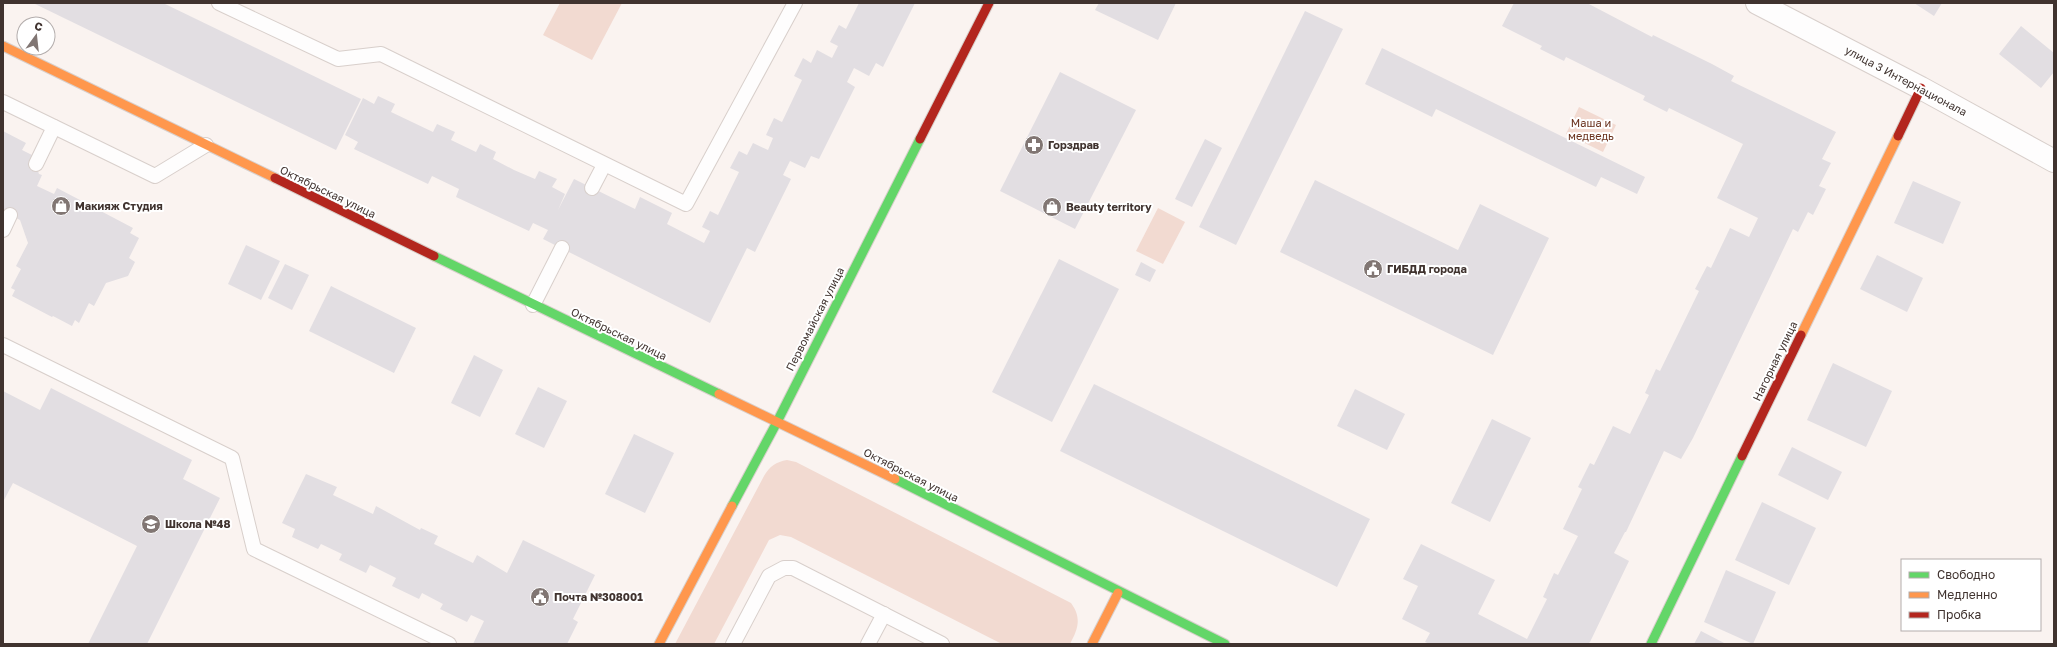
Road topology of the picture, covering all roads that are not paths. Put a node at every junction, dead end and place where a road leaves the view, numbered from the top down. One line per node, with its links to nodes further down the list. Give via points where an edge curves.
1 (219, 3): 12 (lane, via 338,58 381,54)
2 (795, 3): 12 (lane, via 686,204)
3 (989, 3): 19 (street, Первомайская улица)
4 (1757, 3): 6 (street, улица 3 Интернационала)
5 (3, 46): 9 (street, Октябрьская улица)
6 (1921, 88): 10 (street, улица 3 Интернационала); 29 (street, Нагорная улица)
7 (3, 102): 8 (lane)
8 (54, 127): 9 (lane, via 155,176); 11 (lane)
9 (206, 145): 17 (street, Октябрьская улица)
10 (2054, 161)
11 (36, 164)
12 (604, 165): 13 (lane)
13 (592, 188)
14 (10, 215): 15 (lane)
15 (3, 230)
16 (562, 248): 17 (lane)
17 (533, 305): 19 (street, Октябрьская улица)
18 (3, 345): 22 (lane, via 232,458 254,549)
19 (776, 422): 20 (street, Октябрьская улица); 23 (street, Первомайская улица)
20 (1118, 593): 27 (street); 28 (street, Октябрьская улица)
21 (884, 614): 24 (lane, via 801,571 784,568 769,576); 25 (lane); 26 (lane)
22 (449, 644)
23 (659, 644)
24 (733, 644)
25 (868, 644)
26 (942, 644)
27 (1092, 644)
28 (1225, 644)
29 (1650, 644)

